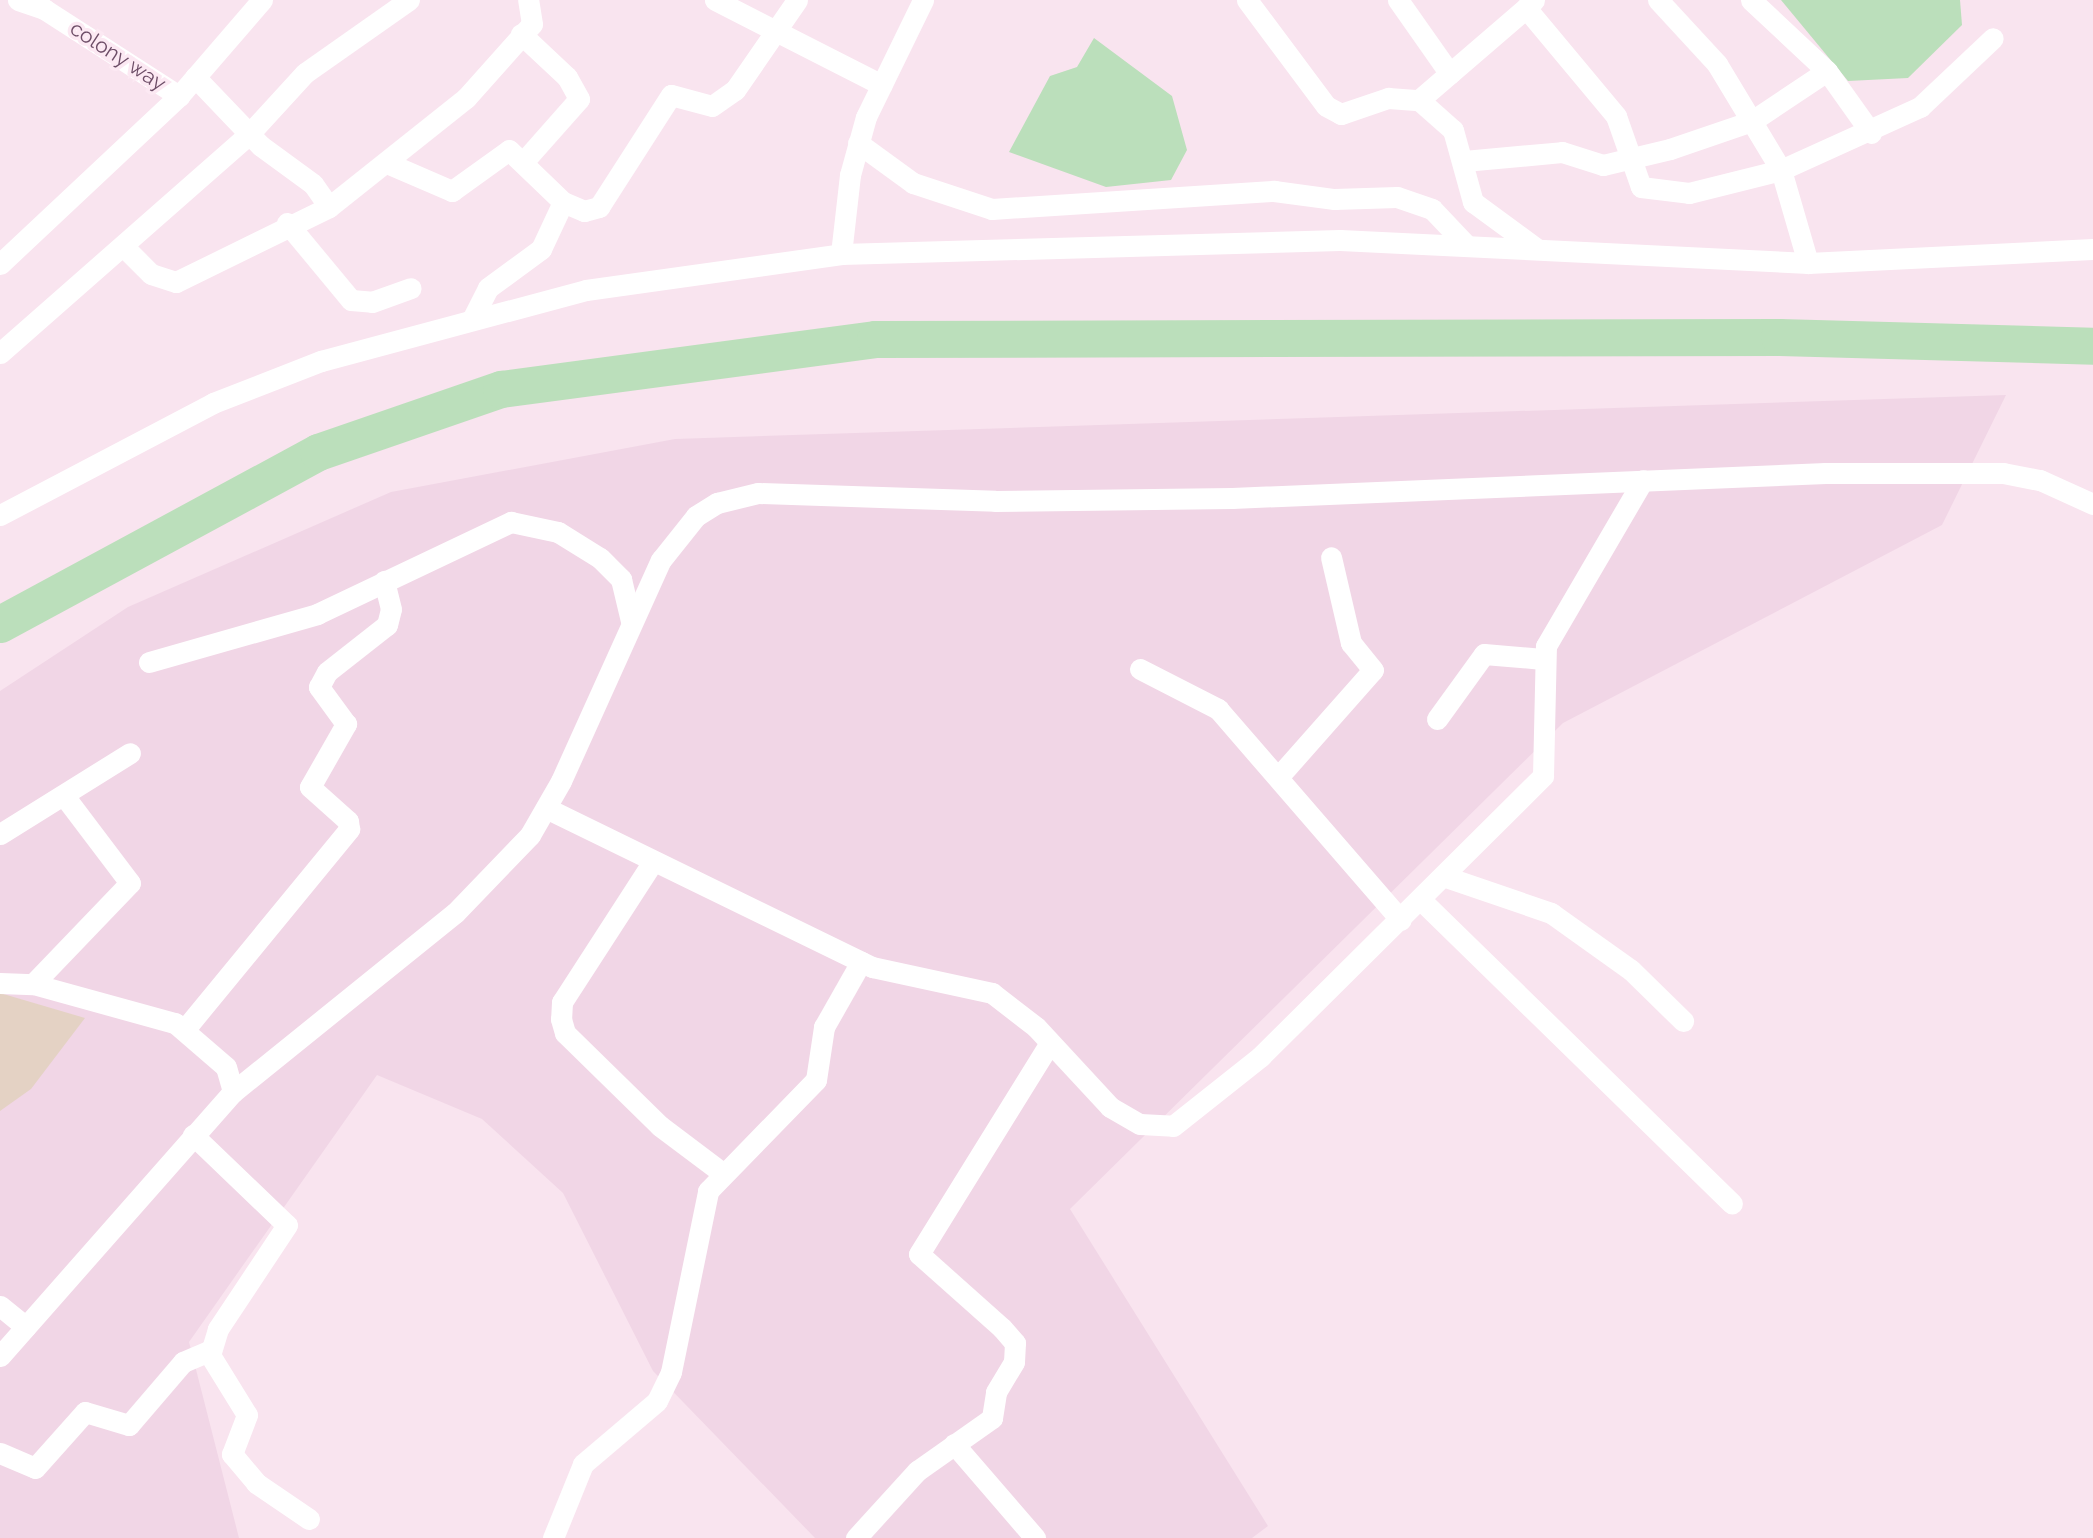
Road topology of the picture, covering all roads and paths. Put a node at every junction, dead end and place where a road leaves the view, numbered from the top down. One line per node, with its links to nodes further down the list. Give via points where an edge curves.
1 (19, 0): 20 (street, colony way, via 44,9)
2 (410, 0): 23 (street, via 305,74)
3 (528, 0): 14 (street, via 534,20)
4 (715, 0): 13 (street)
5 (797, 0): 13 (street)
6 (923, 0): 19 (street)
7 (1247, 0): 21 (street, via 1331,111 1341,114 1388,98)
8 (1398, 0): 17 (street)
9 (1658, 0): 22 (street, via 1717,64)
10 (1751, 0): 16 (street)
11 (256, 2): 18 (street)
12 (1521, 6): 17 (street); 26 (street, via 1616,116)
13 (777, 32): 19 (street); 31 (street, via 723,101 702,106 671,95 599,207 584,211)
14 (521, 34): 27 (street, via 567,77 579,99); 29 (street, via 466,98)
15 (1993, 38): 24 (street, via 1920,107)
16 (1827, 71): 22 (street); 24 (street)
17 (1450, 74): 21 (street)
18 (195, 77): 20 (street); 23 (street)
19 (882, 85): 25 (street)
20 (179, 96): 39 (street)
21 (1419, 100): 28 (street, via 1453,130)
22 (1752, 121): 26 (street); 30 (street)
23 (250, 133): 32 (street, via 305,176); 35 (street)
24 (1871, 133): 30 (street)
25 (858, 143): 34 (street, via 913,183 992,209 1274,191 1334,200 1397,197 1432,209); 38 (street)
26 (1628, 159): 28 (street, via 1603,165 1562,152); 30 (street, via 1634,179 1653,193 1721,187)
27 (525, 160): 29 (street, via 503,152 452,191); 31 (street)
28 (1464, 162): 37 (street, via 1474,202)
29 (387, 163): 32 (street)
30 (1781, 170): 40 (street)
31 (563, 202): 42 (street, via 541,249 488,288)
32 (329, 206): 33 (street)
33 (287, 223): 35 (street, via 176,282 152,274); 41 (street, via 351,300 372,302)
34 (1467, 246): 37 (street); 38 (street, via 1340,240)
35 (124, 247): 43 (street, via 50,303)
36 (2093, 249): 40 (street)
37 (1538, 250): 40 (street)
38 (841, 254): 42 (street, via 586,290)
39 (2, 258)
40 (1808, 263)
41 (411, 288)
42 (472, 319): 46 (street, via 321,361 213,403)
43 (0, 353)
44 (1643, 481): 45 (street, via 2003,473 2040,480); 49 (street, via 1232,498 995,501 758,493 717,503 687,525); 50 (street, via 1556,622)
45 (2093, 504)
46 (0, 515)
47 (1331, 557): 55 (street, via 1346,631 1373,670)
48 (384, 581): 49 (street, via 488,528 531,524 558,532 611,567); 51 (street, via 317,614); 67 (street, via 391,608 387,625 327,672 320,687 346,724 310,787 348,821 349,829)
49 (631, 621): 57 (street)
50 (1543, 659): 53 (street, via 1483,654); 60 (street, via 1543,776)
51 (149, 662)
52 (1140, 669): 55 (street, via 1171,690 1206,700)
53 (1437, 719)
54 (130, 753): 56 (street)
55 (1280, 775): 62 (street)
56 (65, 797): 58 (street); 65 (street, via 130,883)
57 (545, 808): 59 (street); 69 (street, via 530,835 455,914)
58 (0, 834)
59 (652, 863): 63 (street); 71 (street, via 562,1002 561,1019 573,1041 660,1126)
60 (1446, 877): 61 (street); 66 (street, via 1550,913 1631,970)
61 (1422, 901): 62 (street); 72 (street)
62 (1401, 920): 68 (street, via 1260,1057 1173,1126 1140,1124 1110,1107)
63 (861, 961): 68 (street, via 919,981 992,993); 71 (street, via 824,1027 816,1080)
64 (0, 983): 65 (street)
65 (33, 984): 67 (street, via 156,1015)
66 (1683, 1021)
67 (185, 1029): 69 (street, via 226,1067)
68 (1050, 1043): 77 (street, via 919,1254 1002,1328 1017,1353 996,1392 992,1418)
69 (233, 1092): 70 (street)
70 (192, 1135): 74 (street); 75 (street, via 287,1225)
71 (721, 1172): 80 (street, via 699,1216 698,1255 671,1372 657,1401 583,1464)
72 (1732, 1204)
73 (0, 1306): 74 (street)
74 (26, 1327): 76 (street)
75 (211, 1350): 78 (street, via 183,1363 129,1424 120,1427 85,1412 35,1468); 79 (street, via 212,1365 247,1415 232,1454 256,1483)
76 (0, 1356)
77 (954, 1444): 81 (street, via 901,1486); 82 (street)
78 (0, 1453)
79 (309, 1519)
80 (553, 1538)
81 (856, 1538)
82 (1035, 1538)

